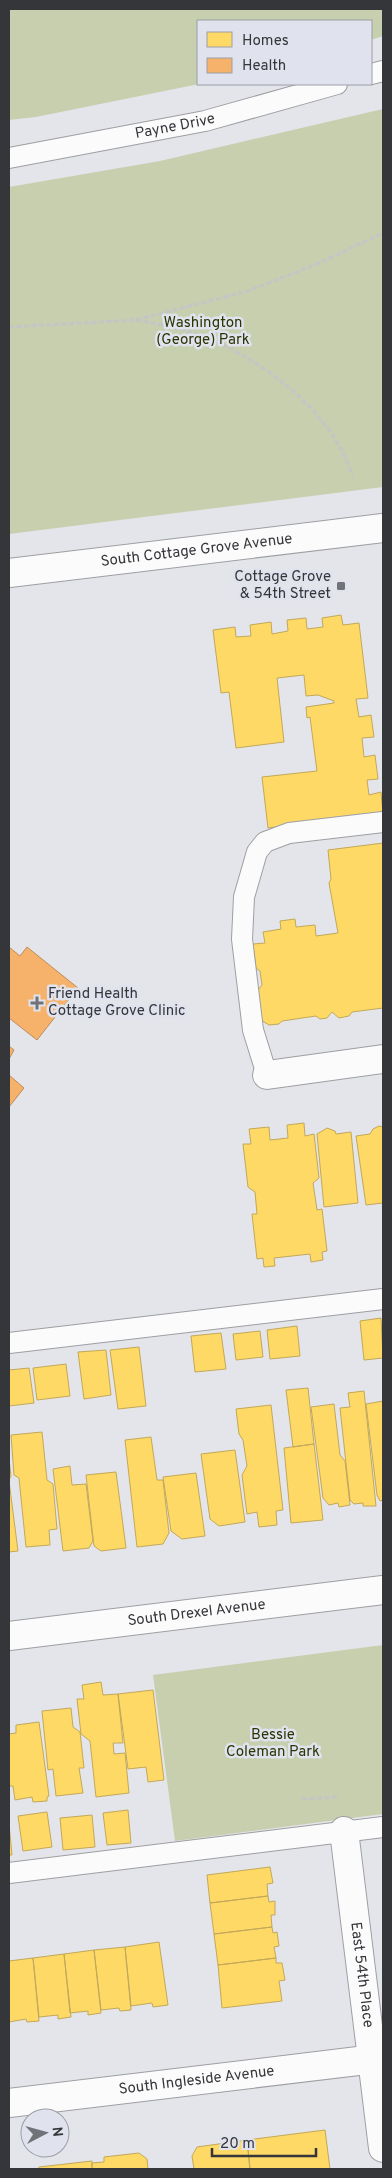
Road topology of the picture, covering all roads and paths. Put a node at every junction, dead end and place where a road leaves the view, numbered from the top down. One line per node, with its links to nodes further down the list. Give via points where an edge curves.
1 (333, 85): 2 (lane, Payne Drive, via 205,121)
2 (9, 158)
3 (383, 233): 4 (path, via 248,291)
4 (135, 320): 5 (path); 6 (path, via 185,330 224,346 262,368 317,416 336,441)
5 (9, 326)
6 (353, 476)
7 (383, 528): 8 (street, South Cottage Grove Avenue)
8 (9, 573)
9 (383, 822): 11 (lane, via 289,833 265,842 257,852 244,897 242,939 252,1030)
10 (383, 1059): 11 (street)
11 (267, 1074)
12 (383, 1298): 13 (lane)
13 (9, 1343)
14 (383, 1590): 15 (street, South Drexel Avenue)
15 (9, 1636)
16 (337, 1797): 17 (path)
17 (302, 1799)
18 (383, 1826): 19 (lane)
19 (344, 1832): 20 (lane); 21 (street, East 54th Place)
20 (9, 1873)
21 (378, 2059): 22 (street, South Ingleside Avenue); 23 (street, East 54th Place)
22 (9, 2103)
23 (383, 2148)

